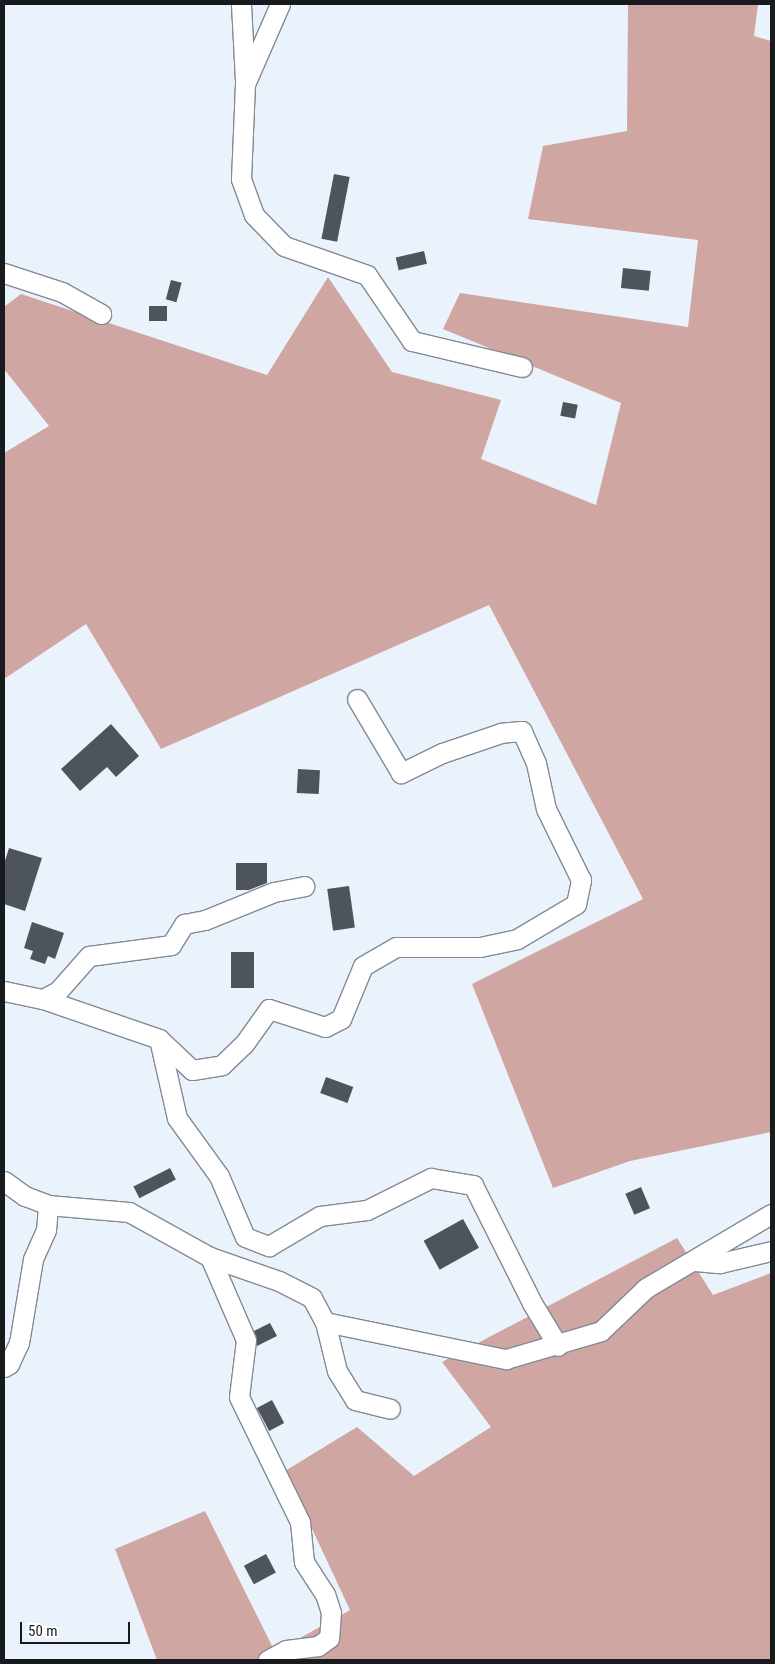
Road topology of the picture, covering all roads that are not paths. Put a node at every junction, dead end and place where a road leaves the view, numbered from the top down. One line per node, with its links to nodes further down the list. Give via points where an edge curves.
1 (241, 4): 3 (street)
2 (280, 4): 3 (street)
3 (245, 84): 6 (street, via 241,179 254,215 284,246 368,275 412,341)
4 (4, 273): 5 (street, via 62,292)
5 (101, 314)
6 (522, 367)
7 (357, 699): 11 (street, via 401,773 501,733 522,731 536,763 546,810 581,880 576,904 517,938 480,947 396,947 363,966 341,1019 325,1027 269,1009 244,1044 222,1065 192,1070)
8 (304, 886): 10 (street, via 274,892 205,920 184,924 171,945 89,956 58,992)
9 (4, 991): 10 (street)
10 (43, 999): 11 (street)
11 (159, 1038): 19 (street, via 177,1118 219,1176 245,1238 269,1246 320,1216 367,1210 431,1178 473,1185 532,1303)
12 (4, 1181): 13 (street, via 25,1196)
13 (48, 1205): 16 (street, via 128,1212); 20 (street, via 46,1230 33,1259 19,1343)
14 (771, 1214): 17 (street)
15 (771, 1252): 17 (street, via 720,1263)
16 (210, 1257): 18 (street, via 279,1281 312,1298); 22 (street, via 246,1340 239,1397 300,1522 304,1562 325,1594 332,1612 328,1638 318,1646 286,1650)
17 (695, 1260): 19 (street, via 646,1288 601,1330)
18 (324, 1322): 19 (street, via 506,1359); 21 (street, via 337,1371 355,1400)
19 (558, 1346)
20 (4, 1367)
21 (390, 1409)
22 (268, 1660)

